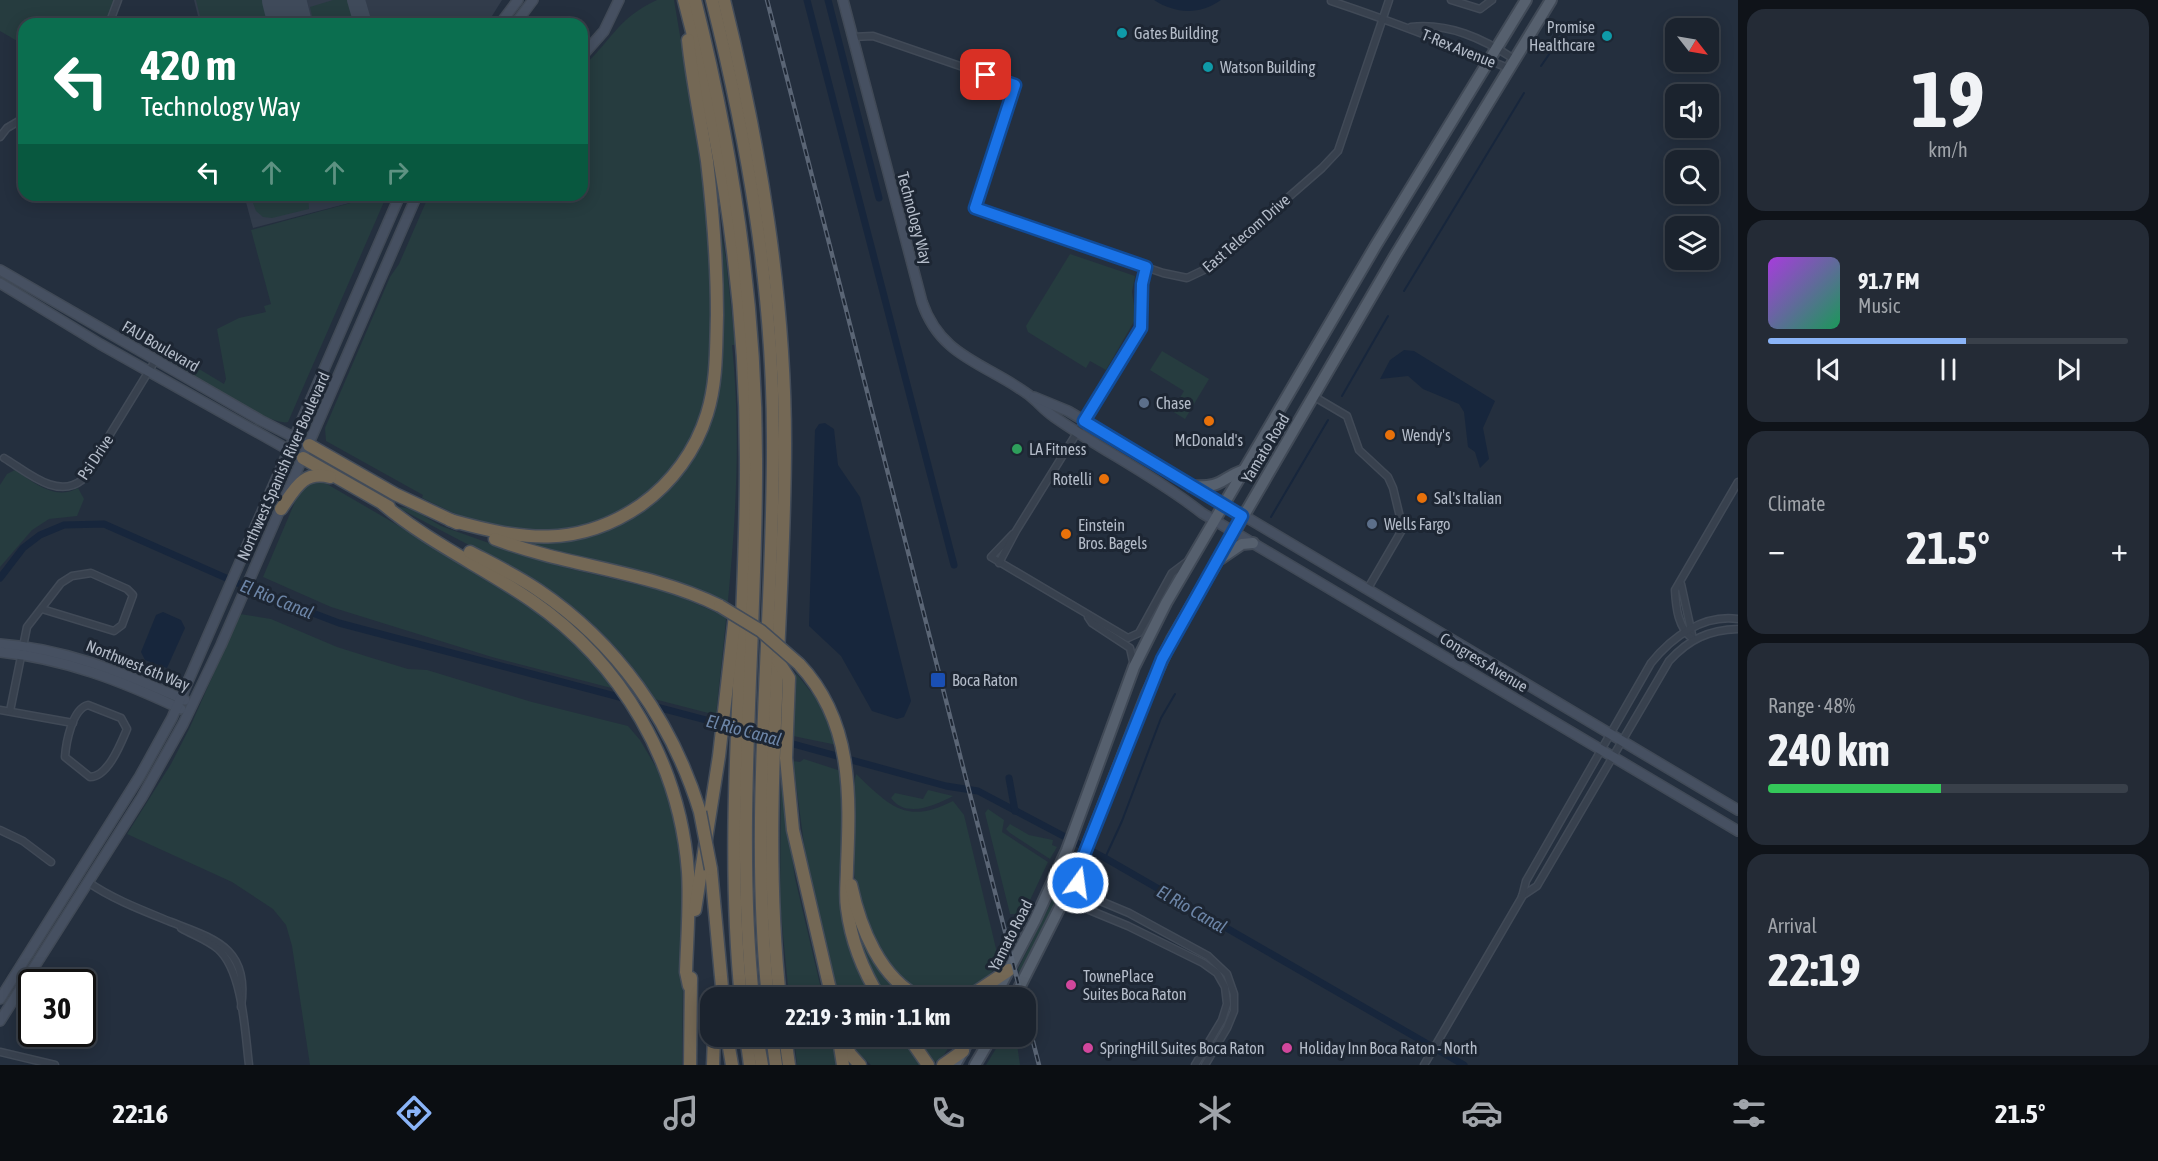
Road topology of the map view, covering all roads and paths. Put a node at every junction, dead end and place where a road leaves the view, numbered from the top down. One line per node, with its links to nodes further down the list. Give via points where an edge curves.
1 (118, 0): 16 (street)
2 (518, 0): 17 (main road)
3 (533, 0): 18 (main road)
4 (619, 0): 23 (main road, via 604,31)
5 (684, 0): 52 (highway, via 706,160 716,281 715,371 710,404 698,437 682,465 653,495 627,514 594,529 561,537 530,538); 57 (highway, via 711,110 734,248 745,389)
6 (695, 0): 78 (highway, via 730,153 753,339 756,480)
7 (712, 0): 79 (highway, via 749,165 768,320)
8 (724, 0): 79 (highway, via 756,136 778,300 785,453)
9 (843, 0): 21 (main road, Technology Way)
10 (1389, 0): 19 (street, East Telecom Drive)
11 (1451, 0): 12 (street, via 1480,9)
12 (1492, 0)
13 (1526, 0): 22 (main road, Yamato Road)
14 (1551, 0): 25 (main road, Yamato Road)
15 (1331, 1): 19 (street, T-Rex Avenue)
16 (111, 18)
17 (504, 18)
18 (520, 18)
19 (1383, 18): 20 (street, T-Rex Avenue); 30 (street, East Telecom Drive, via 1342,142 1330,161 1199,274 1179,278)
20 (1410, 27): 22 (street, T-Rex Avenue, via 1445,27); 24 (street, T-Rex Avenue)
21 (852, 37): 30 (street, East Telecom Drive, via 873,36 1015,85 975,208); 35 (main road, Technology Way, via 927,315 952,349)
22 (1496, 47): 24 (main road, Yamato Road); 25 (street, T-Rex Avenue)
23 (588, 49)
24 (1488, 60): 25 (street, T-Rex Avenue); 44 (main road, Yamato Road)
25 (1511, 63): 36 (main road, Yamato Road)
26 (18, 122): 27 (street)
27 (0, 137)
28 (397, 201): 39 (main road, Northwest Spanish River Boulevard)
29 (414, 201): 40 (main road, Northwest Spanish River Boulevard)
30 (1146, 267): 37 (street, via 1141,328)
31 (0, 270): 33 (main road, FAU Boulevard)
32 (0, 283): 34 (main road, FAU Boulevard)
33 (155, 361): 34 (street, Psi Drive); 39 (main road, FAU Boulevard)
34 (149, 371): 41 (main road, FAU Boulevard); 42 (street, Psi Drive, via 76,485 54,486)
35 (1029, 395): 37 (main road, Technology Way); 38 (main road, Technology Way)
36 (1313, 396): 51 (main road, Yamato Road); 62 (street, via 1347,416 1359,450 1388,477 1400,517 1406,523)
37 (1084, 421): 38 (street); 47 (main road, Technology Way)
38 (1078, 432): 53 (main road, Technology Way, via 1172,489); 54 (street)
39 (295, 438): 40 (main road, FAU Boulevard); 41 (main road, Northwest Spanish River Boulevard)
40 (309, 445): 43 (main road, Northwest Spanish River Boulevard); 52 (highway)
41 (290, 451): 43 (main road, FAU Boulevard); 74 (main road, Northwest Spanish River Boulevard)
42 (4, 458)
43 (303, 458): 45 (highway); 50 (main road, Northwest Spanish River Boulevard)
44 (1244, 470): 47 (main road, via 1221,484); 49 (main road, Yamato Road)
45 (343, 481): 48 (highway); 50 (highway, via 319,475 308,477 299,483)
46 (1738, 482): 61 (street)
47 (1191, 486): 49 (main road, Technology Way)
48 (383, 504): 98 (highway, bridge, via 540,591 586,627 635,681 666,728 700,812); 100 (highway, via 551,615 612,676 643,722 667,775 682,831 688,886)
49 (1223, 505): 51 (main road, Congress Avenue); 53 (main road, Yamato Road)
50 (281, 509): 75 (main road, Northwest Spanish River Boulevard)
51 (1242, 516): 55 (main road, Yamato Road); 62 (main road, Congress Avenue)
52 (450, 520): 93 (highway, bridge, via 524,549 670,585 720,606 761,632 799,664 826,700 841,734 848,774)
53 (1214, 520): 55 (main road, Congress Avenue); 58 (main road, Yamato Road)
54 (1016, 531): 60 (street); 60 (street, via 991,557)
55 (1233, 532): 56 (main road, Congress Avenue); 59 (main road, Yamato Road)
56 (1253, 543): 59 (main road, via 1242,544); 84 (main road, Congress Avenue)
57 (744, 554): 78 (highway); 100 (highway, via 699,883)
58 (1192, 558): 64 (street, via 1172,573 1136,636 1125,637); 73 (main road, Yamato Road)
59 (1217, 560): 94 (main road, Yamato Road, via 1153,678)
60 (999, 563): 64 (street)
61 (1681, 584): 66 (street); 68 (street, via 1676,590 1676,606)
62 (1367, 590): 81 (main road, Congress Avenue)
63 (42, 609): 63 (street, via 61,583 72,576 96,574 133,595 122,625 114,630); 71 (street, via 27,627)
64 (1088, 616): 73 (street, via 1092,623 1130,648)
65 (1738, 619): 66 (street, via 1709,621)
66 (1692, 628): 68 (street); 69 (street)
67 (1738, 629): 69 (street, via 1719,630)
68 (1684, 632): 69 (street); 81 (street, via 1651,663)
69 (1693, 639): 82 (street, via 1669,661)
70 (0, 644): 71 (main road, Northwest 6th Way)
71 (22, 650): 72 (main road, Northwest 6th Way); 74 (main road, Northwest 6th Way, via 97,662); 77 (street)
72 (0, 652)
73 (1134, 667): 91 (main road, Yamato Road)
74 (179, 703): 75 (main road, Northwest 6th Way); 88 (main road, Northwest Spanish River Boulevard)
75 (191, 708): 95 (main road, Northwest Spanish River Boulevard)
76 (0, 710): 77 (street)
77 (10, 711): 80 (street)
78 (743, 712): 83 (highway)
79 (776, 720): 85 (highway)
80 (73, 723): 80 (street, via 79,709 88,705 126,723 128,729 99,775 90,777 65,757)
81 (1609, 734): 82 (main road, Congress Avenue); 84 (street)
82 (1623, 742): 86 (street); 87 (main road, Congress Avenue)
83 (742, 748): 103 (highway, via 734,882); 104 (highway)
84 (1600, 750): 86 (main road, Congress Avenue); 96 (street, via 1526,881)
85 (775, 756): 105 (highway, via 760,885); 106 (highway, via 773,883); 107 (highway)
86 (1614, 758): 90 (main road, Congress Avenue); 96 (street, via 1537,886)
87 (1738, 810)
88 (115, 817): 95 (main road, via 89,869); 113 (main road, Northwest Spanish River Boulevard)
89 (0, 830): 92 (street)
90 (1738, 831)
91 (1067, 850): 97 (main road); 99 (main road, Yamato Road)
92 (51, 862)
93 (847, 871): 108 (highway, via 846,898 853,938); 109 (highway, via 860,919 874,949)
94 (1076, 875): 97 (main road, Yamato Road); 145 (street, via 1086,895 1129,913 1208,956 1227,974 1234,994 1234,1011)
95 (88, 882): 114 (main road, Northwest Spanish River Boulevard); 131 (street, via 173,922 224,955 241,1007)
96 (1522, 897): 129 (street)
97 (1065, 900): 112 (main road, Yamato Road); 144 (street, via 1203,963 1221,978 1227,996 1225,1013)
98 (717, 933): 101 (highway); 102 (highway)
99 (1009, 970): 110 (highway); 111 (main road, Yamato Road)
100 (689, 986): 132 (highway)
101 (715, 987)
102 (722, 987)
103 (740, 987)
104 (752, 987)
105 (767, 987)
106 (779, 987)
107 (829, 987)
108 (874, 987)
109 (906, 987)
110 (984, 987)
111 (999, 987)
112 (1020, 987)
113 (0, 999)
114 (0, 1021)
115 (714, 1047): 133 (highway)
116 (729, 1047): 134 (highway)
117 (748, 1047): 135 (highway)
118 (759, 1047): 136 (highway)
119 (774, 1047): 137 (highway)
120 (787, 1047): 138 (highway)
121 (841, 1047): 139 (highway)
122 (846, 1047): 140 (highway)
123 (915, 1047): 128 (highway)
124 (966, 1047): 127 (main road)
125 (986, 1047): 143 (main road)
126 (1, 1051): 130 (street)
127 (963, 1052): 141 (highway); 142 (main road)
128 (926, 1063)
129 (1425, 1063)
130 (55, 1065)
131 (249, 1065)
132 (690, 1065)
133 (713, 1065)
134 (732, 1065)
135 (750, 1065)
136 (762, 1065)
137 (776, 1065)
138 (789, 1065)
139 (843, 1065)
140 (860, 1065)
141 (943, 1065)
142 (955, 1065)
143 (975, 1065)
144 (1195, 1065)
145 (1205, 1065)

